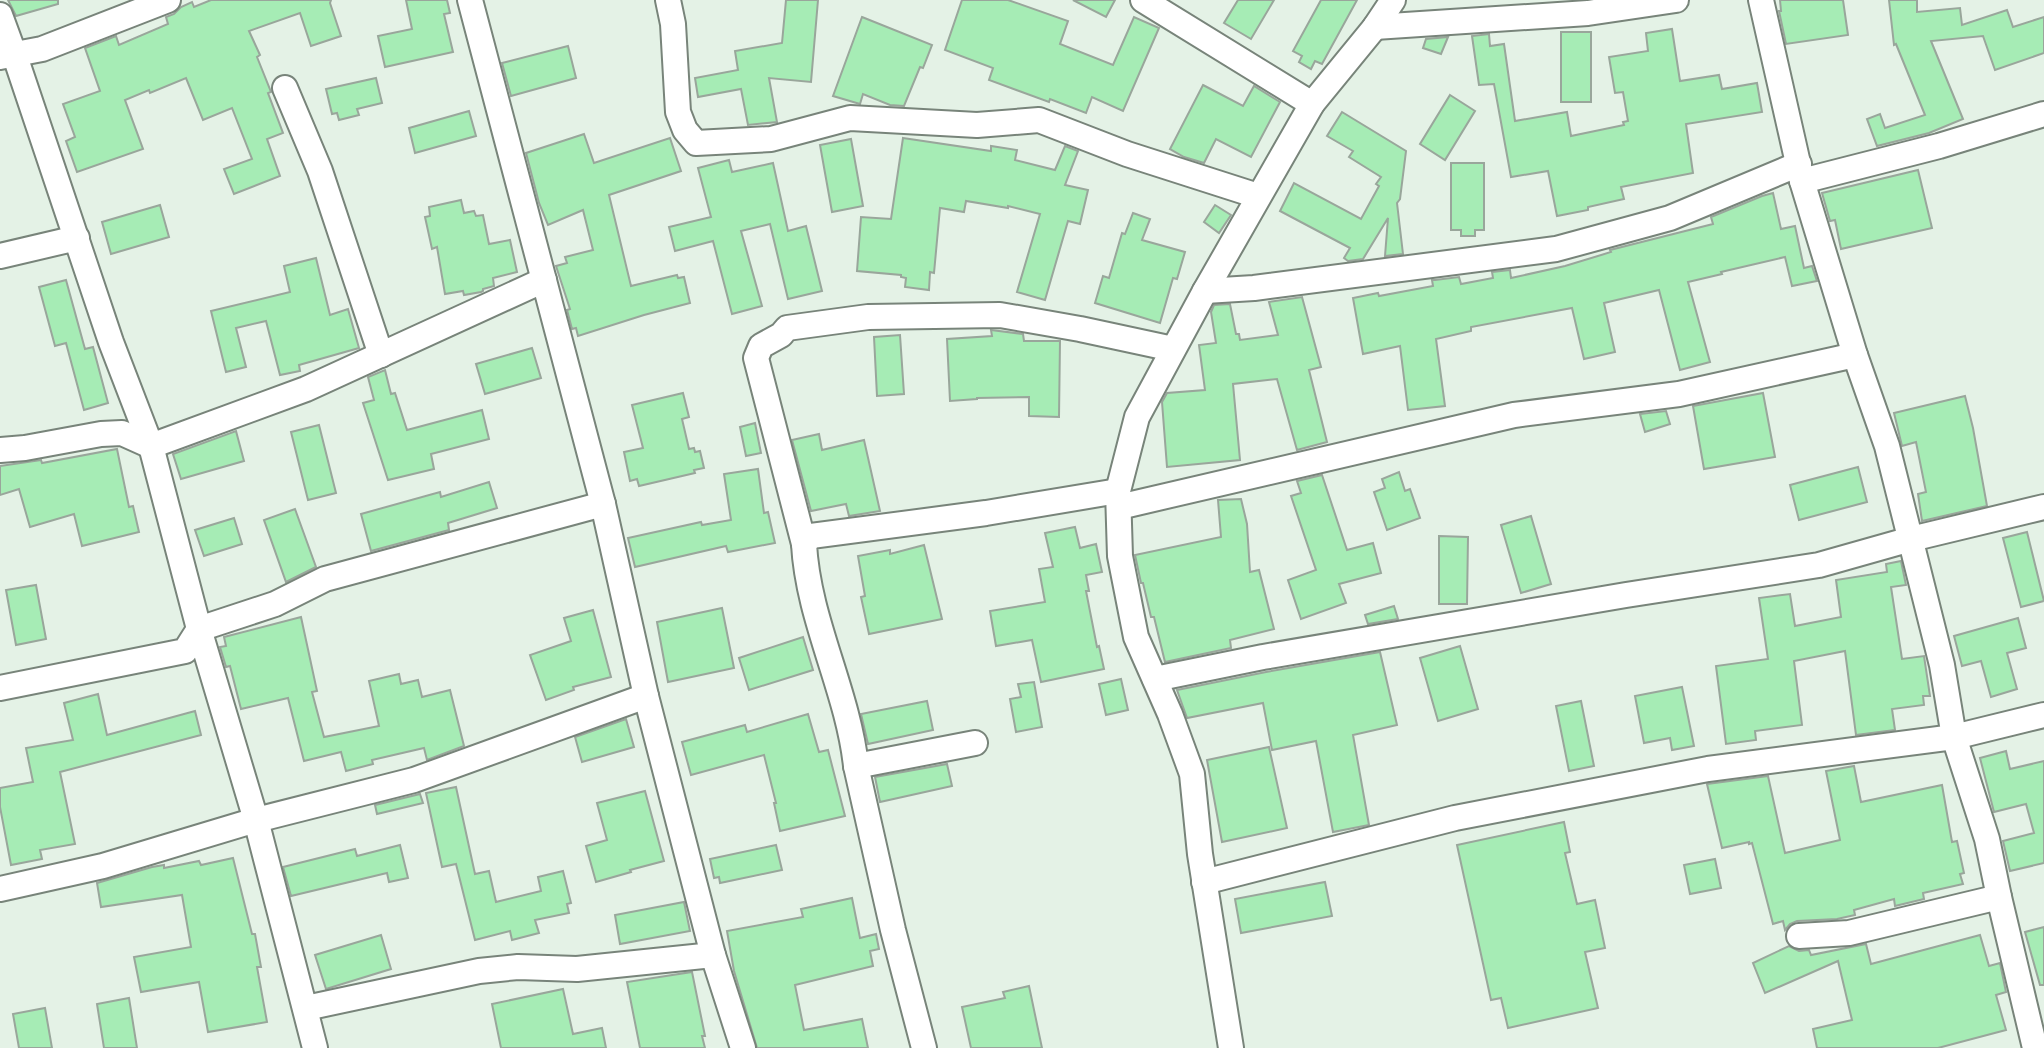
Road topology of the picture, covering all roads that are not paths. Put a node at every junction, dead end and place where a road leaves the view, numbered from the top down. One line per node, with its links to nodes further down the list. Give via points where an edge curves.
1 (168, 0): 10 (street, via 42,49)
2 (470, 0): 18 (street)
3 (668, 0): 15 (street, via 678,112 696,143 771,139 850,118 977,125 1039,120)
4 (1143, 0): 12 (street)
5 (1393, 0): 9 (street)
6 (1676, 0): 9 (street, via 1588,13)
7 (1761, 0): 14 (street)
8 (0, 15): 10 (street)
9 (1375, 27): 12 (street)
10 (8, 56): 16 (street)
11 (285, 88): 21 (street, via 320,171)
12 (1312, 104): 15 (street)
13 (2044, 114): 14 (street, via 1939,146)
14 (1801, 173): 19 (street, via 1670,218 1556,249); 22 (street)
15 (1258, 196): 19 (street)
16 (77, 238): 17 (street); 23 (street)
17 (0, 256)
18 (544, 280): 21 (street); 26 (street)
19 (1205, 291): 20 (street)
20 (1173, 349): 25 (street, via 1137,417); 29 (street, via 1000,315 868,317 787,328 761,346 756,358)
21 (381, 355): 23 (street, via 306,389)
22 (1855, 355): 25 (street, via 1679,394 1514,415); 28 (street, via 1887,446)
23 (151, 446): 24 (street, via 122,433); 30 (street)
24 (0, 450)
25 (1118, 499): 29 (street, via 811,536); 31 (street, via 1120,556 1136,637)
26 (603, 504): 30 (street, via 326,579 275,604); 33 (street)
27 (2044, 507): 28 (street)
28 (1911, 539): 31 (street, via 1819,565 1276,654); 35 (street, via 1942,665)
29 (804, 544): 37 (street, via 816,612 853,738)
30 (199, 628): 32 (street, via 185,652); 38 (street)
31 (1155, 679): 39 (street, via 1192,774)
32 (0, 688)
33 (646, 696): 38 (street, via 414,780); 43 (street)
34 (2044, 715): 35 (street)
35 (1954, 737): 39 (street, via 1708,769 1455,818); 41 (street, via 1987,839)
36 (975, 743): 37 (street)
37 (856, 766): 47 (street)
38 (256, 820): 40 (street, via 103,866); 44 (street)
39 (1204, 882): 48 (street)
40 (0, 889)
41 (1998, 897): 42 (street, via 1849,933); 49 (street)
42 (1799, 936)
43 (713, 955): 44 (street, via 577,969 479,971); 46 (street)
44 (306, 1008): 45 (street)
45 (315, 1048)
46 (743, 1048)
47 (924, 1048)
48 (1230, 1048)
49 (2035, 1048)

